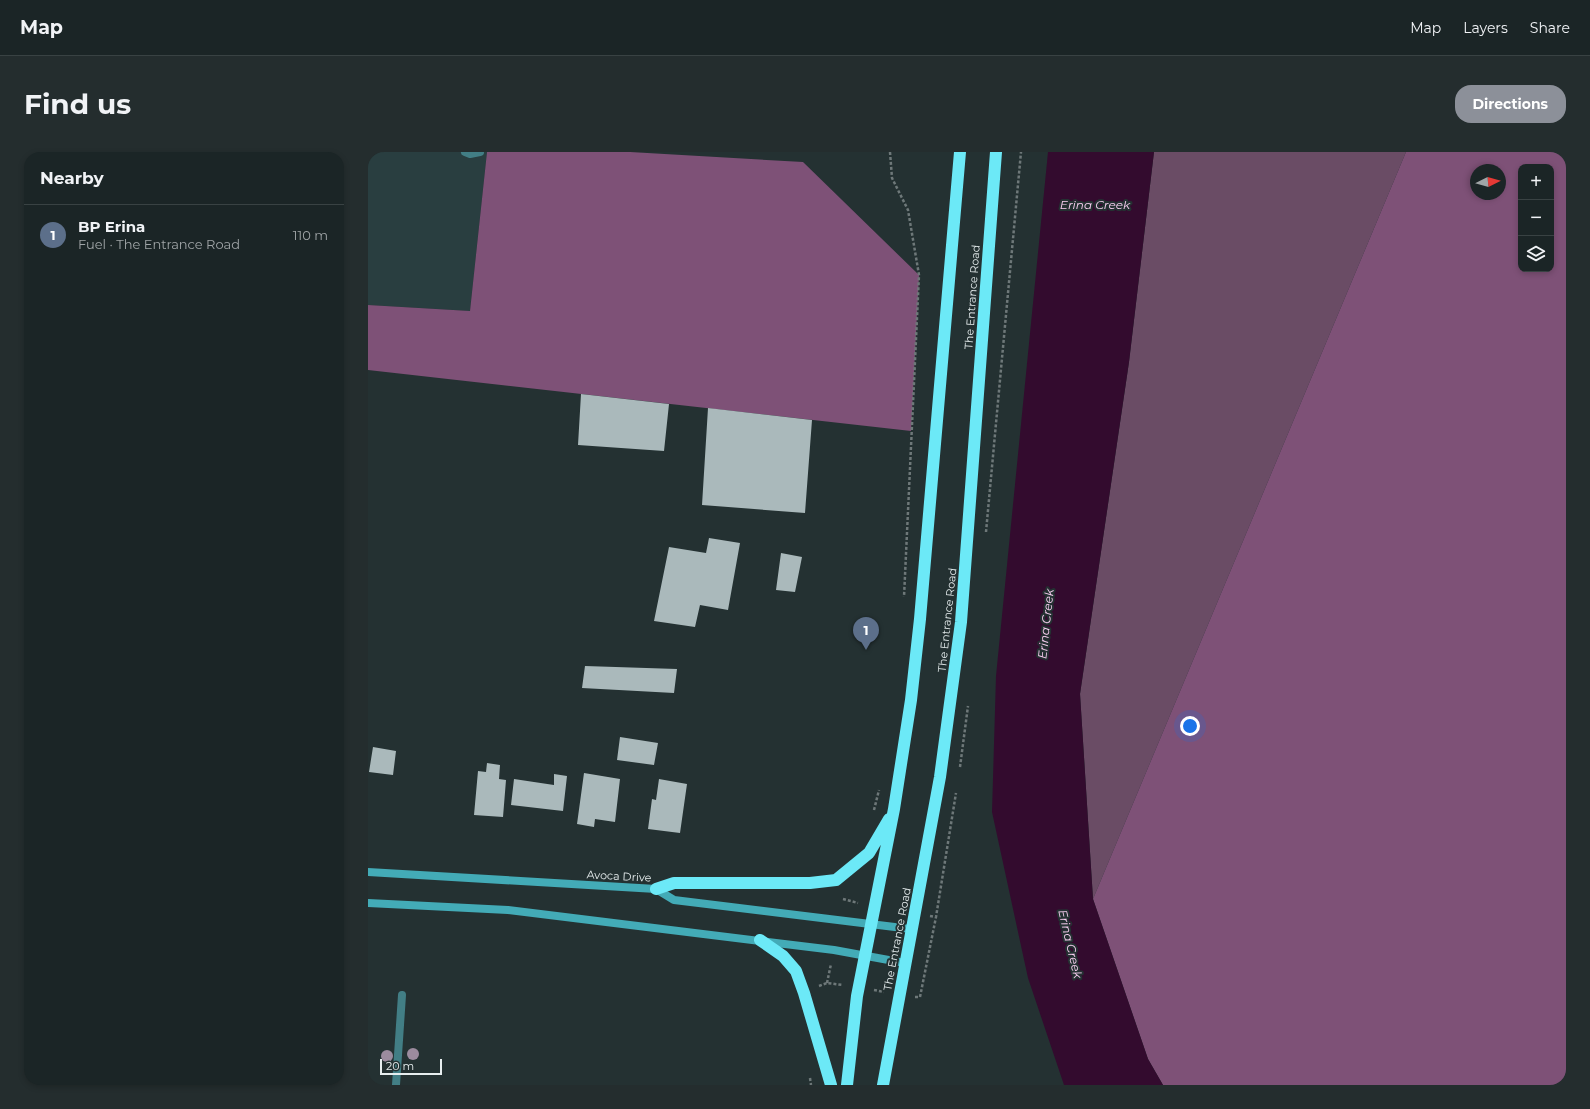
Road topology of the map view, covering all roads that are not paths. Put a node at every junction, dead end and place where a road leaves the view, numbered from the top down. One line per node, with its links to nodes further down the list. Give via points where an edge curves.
1 (465, 152): 2 (street)
2 (480, 152)
3 (960, 152): 5 (highway, via 920,619 911,700)
4 (996, 152): 10 (highway, The Entrance Road, via 961,622 940,777)
5 (894, 809): 7 (highway, via 869,853 836,880 810,883 674,883); 9 (highway)
6 (368, 872): 7 (main road, Avoca Drive)
7 (656, 889): 9 (main road, Avoca Drive, via 674,900)
8 (368, 903): 11 (main road, via 508,910)
9 (872, 924): 10 (main road, Avoca Drive); 12 (highway)
10 (911, 929): 13 (highway, The Entrance Road)
11 (760, 940): 12 (main road); 16 (highway, via 783,956 796,971)
12 (865, 955): 13 (main road); 17 (highway, via 857,996)
13 (905, 963): 18 (highway, The Entrance Road)
14 (402, 996): 15 (street)
15 (396, 1085)
16 (831, 1085)
17 (847, 1085)
18 (883, 1085)

